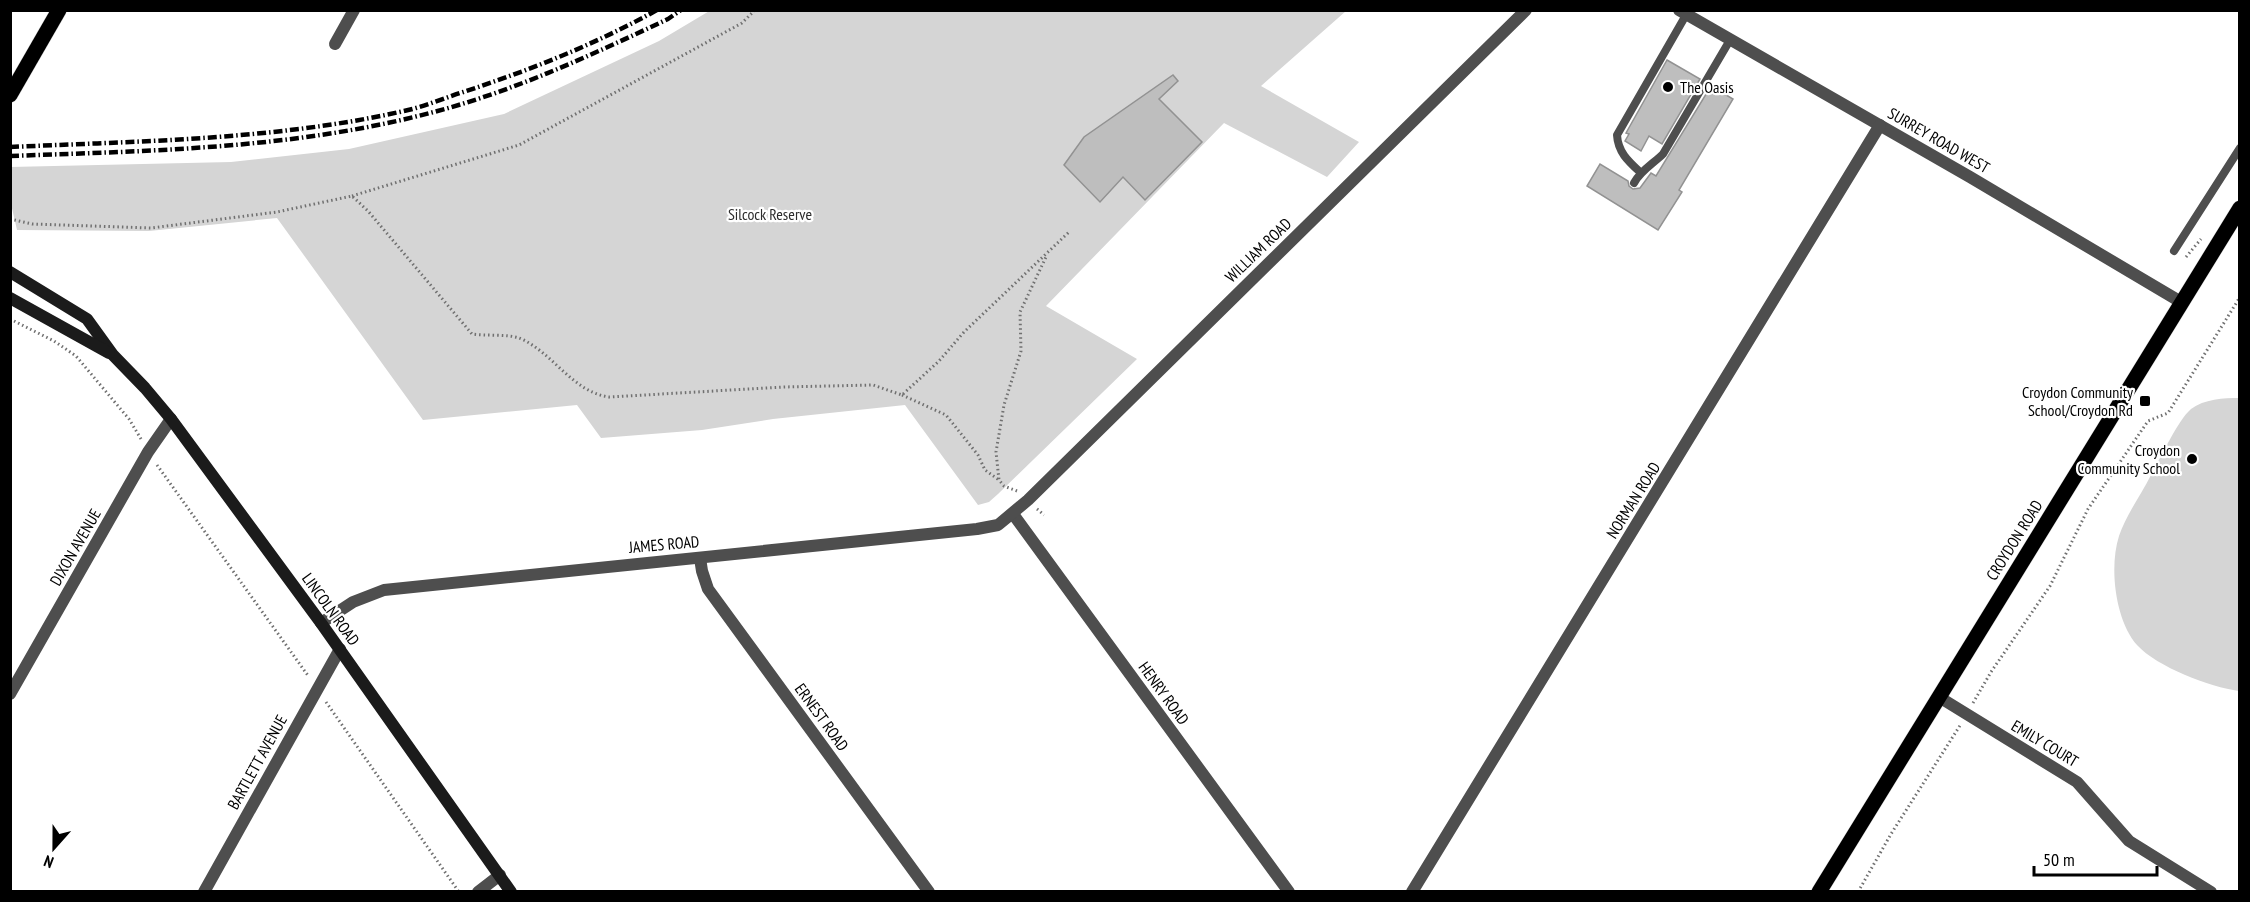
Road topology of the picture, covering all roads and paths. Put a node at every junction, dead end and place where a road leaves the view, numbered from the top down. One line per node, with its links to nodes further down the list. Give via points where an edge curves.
1 (59, 10): 8 (main road)
2 (354, 10): 7 (street)
3 (755, 10): 13 (path, via 742,23 519,145)
4 (1526, 10): 29 (street, WILLIAM ROAD)
5 (1683, 13): 6 (street, SURREY ROAD WEST); 11 (lane, via 1617,135 1617,145 1626,160)
6 (1730, 39): 9 (street, SURREY ROAD WEST); 11 (lane, via 1664,154)
7 (335, 44)
8 (10, 95)
9 (1881, 125): 22 (street, SURREY ROAD WEST); 46 (street, NORMAN ROAD)
10 (2240, 148): 17 (lane)
11 (1640, 172): 12 (lane)
12 (1634, 183)
13 (352, 196): 15 (path, via 277,212 151,228 32,224); 25 (path, via 472,334 517,337 599,396 873,385)
14 (2240, 208): 22 (main road, CROYDON ROAD)
15 (10, 219)
16 (1069, 232): 18 (path)
17 (2174, 251)
18 (1046, 255): 25 (path); 28 (path, via 1020,312 1021,351 1004,405 996,452)
19 (10, 272): 24 (main road, LINCOLN ROAD, via 87,319)
20 (2240, 297): 38 (path, via 2168,413 2148,420 2088,509 2049,586 1990,672)
21 (10, 298): 24 (main road, LINCOLN ROAD)
22 (2181, 302): 37 (main road, CROYDON ROAD)
23 (10, 319): 27 (path, via 76,356 129,419)
24 (112, 355): 26 (main road, LINCOLN ROAD)
25 (902, 395): 28 (path, via 946,415 985,470)
26 (171, 419): 27 (street, DIXON AVENUE); 33 (main road, LINCOLN ROAD)
27 (148, 452): 35 (path); 36 (street, DIXON AVENUE)
28 (999, 480): 29 (path)
29 (1028, 500): 30 (street, WILLIAM ROAD); 31 (path)
30 (1013, 514): 32 (street, JAMES ROAD, via 998,525 978,529); 45 (street, HENRY ROAD)
31 (1044, 515)
32 (700, 558): 33 (street, JAMES ROAD, via 384,590 353,602); 44 (street, ERNEST ROAD, via 708,589)
33 (321, 622): 34 (main road, LINCOLN ROAD)
34 (340, 649): 35 (street, BARTLETT AVENUE); 39 (main road, LINCOLN ROAD)
35 (317, 689): 40 (street, BARTLETT AVENUE); 41 (path)
36 (10, 694)
37 (1939, 697): 38 (street, EMILY COURT); 47 (main road, CROYDON ROAD)
38 (1967, 715): 48 (path); 49 (street, EMILY COURT, via 2078,782 2129,841)
39 (500, 875): 42 (street); 43 (main road, LINCOLN ROAD)
40 (204, 891)
41 (459, 891)
42 (478, 891)
43 (512, 891)
44 (929, 891)
45 (1289, 891)
46 (1412, 891)
47 (1819, 891)
48 (1858, 891)
49 (2211, 891)

